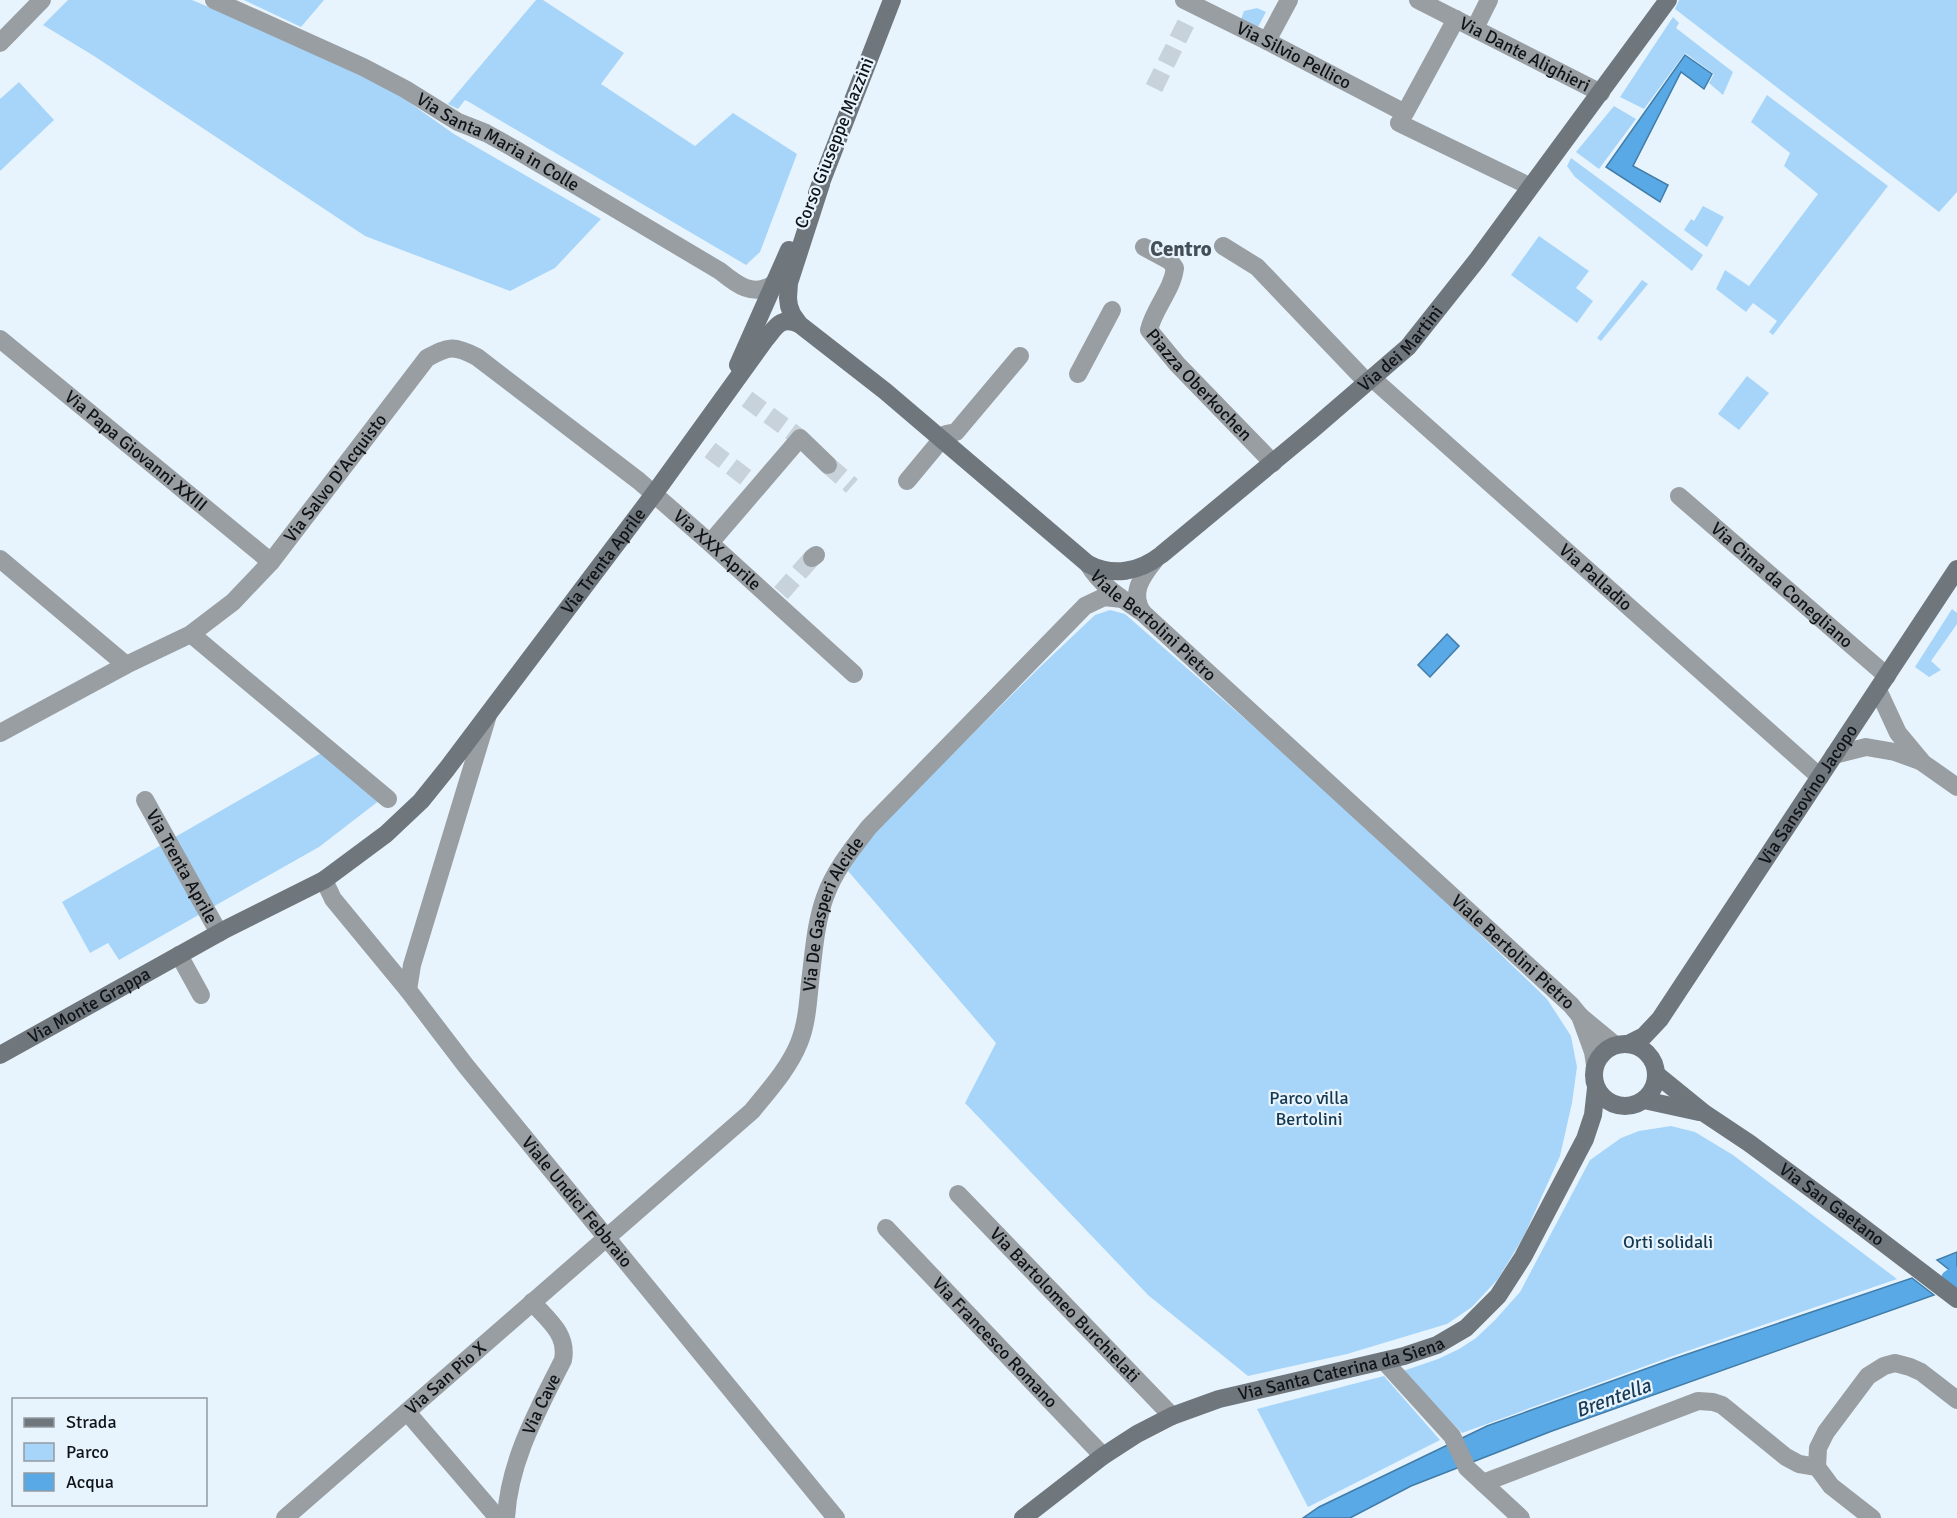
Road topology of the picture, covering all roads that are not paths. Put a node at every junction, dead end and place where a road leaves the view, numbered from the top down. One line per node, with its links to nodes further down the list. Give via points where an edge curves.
1 (42, 0): 12 (street)
2 (214, 0): 19 (street, Via Santa Maria in Colle, via 363,67 486,133 746,289 759,291)
3 (892, 0): 16 (main road, Corso Giuseppe Mazzini)
4 (1289, 0): 11 (street)
5 (1418, 0): 9 (street, Via Dante Alighieri)
6 (1489, 0): 10 (street)
7 (1664, 1): 13 (main road, Via dei Martini)
8 (1192, 6): 11 (street, Via Silvio Pellico)
9 (1456, 19): 10 (street, Via Dante Alighieri); 14 (street)
10 (1475, 28): 13 (street, Via Dante Alighieri)
11 (1267, 41): 14 (street, Via Silvio Pellico)
12 (0, 42)
13 (1601, 93): 25 (main road, Via dei Martini, via 1432,319 1408,347)
14 (1402, 118): 15 (street, Via Silvio Pellico)
15 (1523, 183)
16 (821, 184): 19 (main road, Corso Giuseppe Mazzini); 21 (main road, via 789,287 789,306)
17 (1223, 246): 25 (street, via 1257,267)
18 (1144, 247): 28 (street, Piazza Oberkochen, via 1175,268 1149,330)
19 (773, 284): 26 (main road, Via Trenta Aprile)
20 (1112, 310): 24 (street)
21 (799, 324): 26 (main road, Via Trenta Aprile, via 788,320 777,326); 27 (main road, Viale Bertolini Pietro)
22 (0, 339): 36 (street, Via Papa Giovanni XXIII)
23 (1020, 356): 27 (street, via 956,432)
24 (1078, 374)
25 (1367, 378): 28 (main road, Via dei Martini); 50 (street, Via Palladio)
26 (717, 407): 31 (main road, Via Trenta Aprile)
27 (941, 439): 30 (street); 37 (main road, Viale Bertolini Pietro)
28 (1273, 463): 35 (main road, Via dei Martini)
29 (828, 465): 33 (street, via 800,438)
30 (908, 481)
31 (654, 494): 33 (street, Via XXX Aprile); 36 (street, Via Salvo D'Acquisto, via 477,357 447,347 427,358 411,377); 46 (main road, Via Trenta Aprile)
32 (1679, 496): 45 (street, Via Cima da Conegliano)
33 (710, 543): 44 (street, Via XXX Aprile, via 778,600)
34 (0, 559): 43 (street)
35 (1155, 560): 37 (main road, Via dei Martini, via 1126,571); 41 (street, Via dei Martini, via 1136,593)
36 (271, 562): 42 (street, Via Salvo D'Acquisto, via 233,602)
37 (1088, 564): 39 (street, Viale Bertolini Pietro, via 1099,580); 40 (street, via 1094,587)
38 (1957, 569): 45 (main road, Via Sansovino Jacopo)
39 (1122, 599): 40 (street, via 1106,597); 41 (street, Viale Bertolini Pietro)
40 (1088, 604): 73 (street, Via De Gasperi Alcide, via 869,827 850,852 833,879 819,916 805,1022 789,1063 732,1130)
41 (1143, 613): 59 (street, Viale Bertolini Pietro)
42 (191, 634): 43 (street, Via Salvo D'Acquisto); 52 (street)
43 (126, 665): 47 (street, Via Salvo D'Acquisto)
44 (854, 674)
45 (1883, 683): 48 (main road, Via Sansovino Jacopo); 49 (street, via 1898,734)
46 (489, 715): 54 (main road, Via Trenta Aprile, via 410,812); 57 (street, Via Trenta Aprile, via 412,965)
47 (0, 733)
48 (1834, 755): 49 (street, via 1866,747 1895,752); 50 (main road, Via Sansovino Jacopo)
49 (1923, 763): 51 (street)
50 (1820, 777): 60 (main road, Via Sansovino Jacopo)
51 (1957, 787)
52 (388, 799)
53 (145, 800): 55 (street, Via Trenta Aprile)
54 (324, 880): 55 (main road, Via Trenta Aprile); 57 (street, Viale Undici Febbraio, via 333,899)
55 (219, 933): 56 (main road, Via Trenta Aprile)
56 (179, 955): 58 (street); 62 (main road, Via Monte Grappa)
57 (408, 990): 73 (street, Viale Undici Febbraio)
58 (201, 995)
59 (1580, 1016): 61 (street, Viale Bertolini Pietro); 64 (street, Viale Bertolini Pietro)
60 (1660, 1020): 61 (main road, Via Sansovino Jacopo, via 1644,1035); 63 (main road, Via Sansovino Jacopo)
61 (1622, 1045): 63 (main road, via 1636,1046); 64 (main road, via 1606,1050)
62 (0, 1055)
63 (1649, 1055): 65 (main road)
64 (1595, 1065): 66 (main road)
65 (1656, 1074): 67 (main road, via 1655,1084); 69 (main road, Via San Gaetano)
66 (1596, 1088): 68 (main road, via 1606,1100); 70 (main road, Via Santa Caterina da Siena)
67 (1644, 1100): 68 (main road); 69 (main road, Via San Gaetano)
68 (1621, 1106): 70 (main road, Via Santa Caterina da Siena)
69 (1704, 1113): 74 (main road, Via San Gaetano)
70 (1585, 1139): 76 (main road, Via Santa Caterina da Siena, via 1498,1296 1466,1328 1437,1346)
71 (958, 1194): 79 (street, Via Bartolomeo Burchielati)
72 (886, 1228): 80 (street, Via Francesco Romano)
73 (607, 1238): 75 (street, Via San Pio X); 87 (street, Viale Undici Febbraio)
74 (1957, 1299)
75 (532, 1302): 78 (street, Via San Pio X); 86 (street, Via Cave, via 560,1334 565,1348 563,1360 528,1431 511,1481)
76 (1384, 1362): 79 (main road, Via Santa Caterina da Siena, via 1219,1399); 82 (street, via 1452,1436 1466,1466)
77 (1957, 1400): 81 (street, via 1921,1372 1895,1363 1884,1366 1868,1376 1826,1431 1818,1448)
78 (407, 1412): 83 (street, Via San Pio X); 85 (street)
79 (1172, 1416): 80 (main road, Via Santa Caterina da Siena)
80 (1103, 1456): 88 (main road, Via Santa Caterina da Siena)
81 (1817, 1467): 82 (street, via 1786,1457 1722,1405 1698,1401); 90 (street, via 1831,1486)
82 (1484, 1483): 89 (street)
83 (306, 1511): 84 (street, Via San Pio X)
84 (285, 1518)
85 (498, 1518)
86 (506, 1518)
87 (836, 1518)
88 (1023, 1518)
89 (1521, 1518)
90 (1872, 1518)

